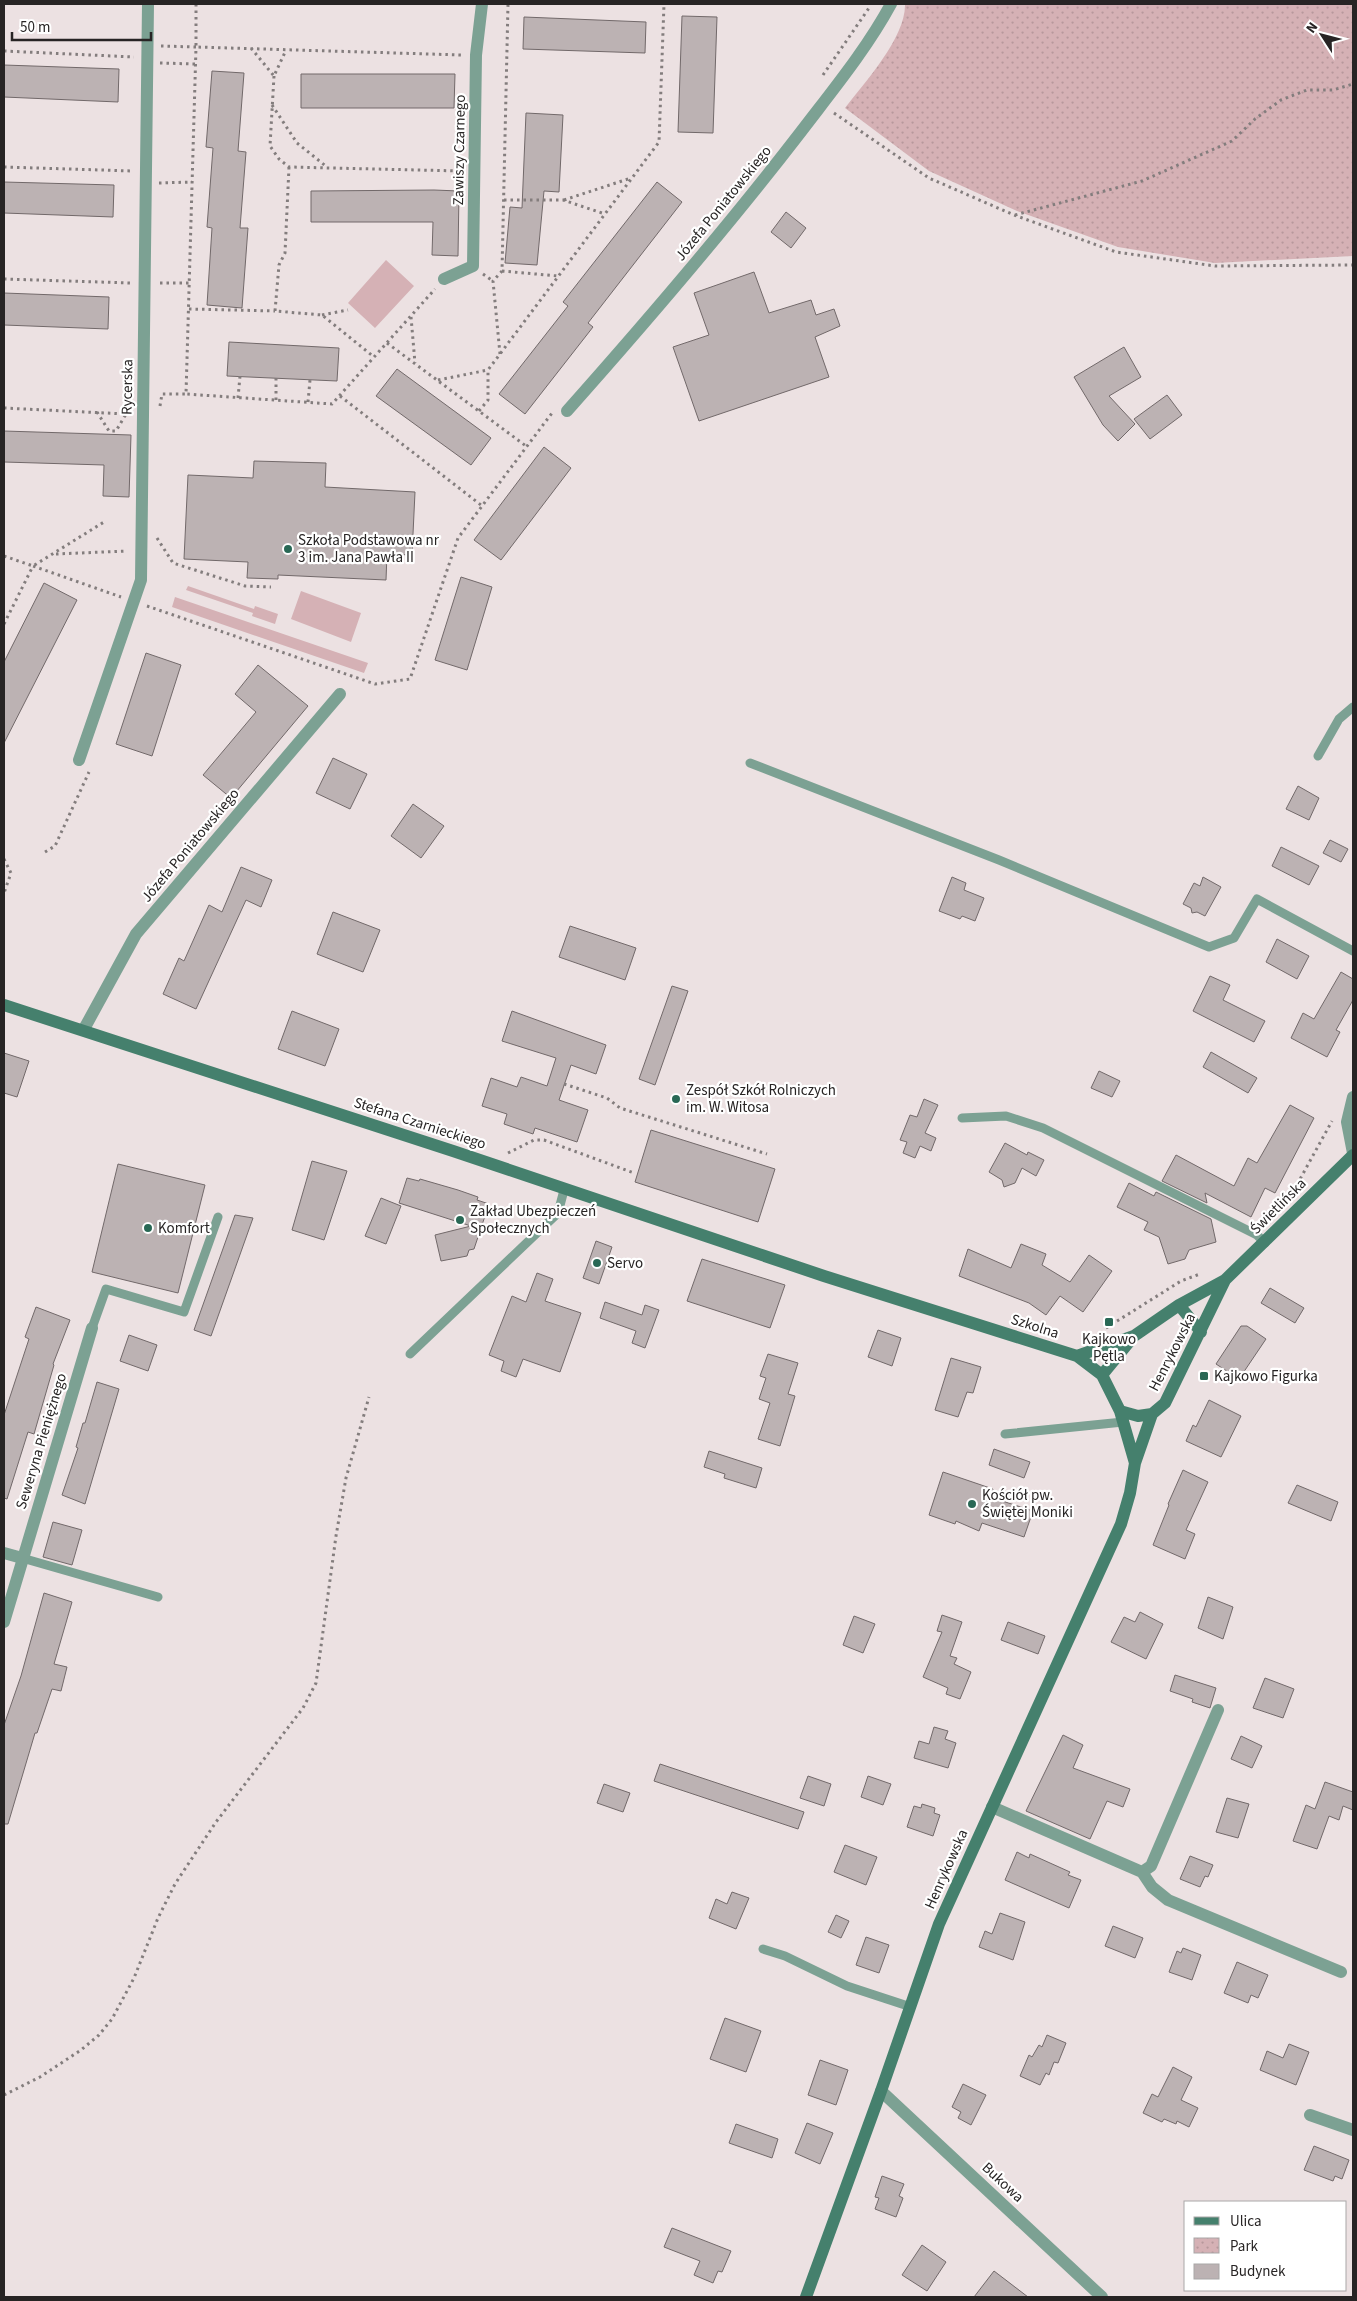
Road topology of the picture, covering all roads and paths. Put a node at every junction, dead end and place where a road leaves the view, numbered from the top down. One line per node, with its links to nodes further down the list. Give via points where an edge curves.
1 (148, 4): 12 (street, Rycerska)
2 (196, 4): 7 (path)
3 (482, 4): 11 (street, Zawiszy Czarnego)
4 (508, 4): 25 (path)
5 (664, 4): 23 (path, via 659,142)
6 (891, 4): 16 (street, Józefa Poniatowskiego, via 874,36)
7 (196, 47): 8 (path); 12 (path); 13 (path)
8 (251, 48): 10 (path); 14 (path)
9 (4, 50): 12 (path)
10 (286, 50): 11 (path); 14 (path)
11 (476, 55): 21 (street, Zawiszy Czarnego)
12 (147, 56): 13 (path); 22 (street, Rycerska)
13 (195, 64): 24 (path)
14 (274, 76): 17 (path)
15 (1353, 84): 28 (path, via 1333,90 1307,90 1281,100 1232,141 1142,181)
16 (822, 104): 28 (path, via 929,178); 57 (street, Józefa Poniatowskiego, via 744,206 643,325)
17 (272, 105): 19 (path, via 270,146); 20 (path, via 297,143)
18 (4, 167): 22 (path)
19 (289, 167): 20 (path); 38 (path, via 286,253 279,265)
20 (327, 168): 21 (path)
21 (476, 172): 33 (street, Zawiszy Czarnego, via 473,266)
22 (146, 177): 24 (path); 34 (street, Rycerska)
23 (632, 178): 26 (path); 27 (path)
24 (192, 182): 35 (path)
25 (504, 200): 26 (path); 30 (path)
26 (563, 200): 27 (path)
27 (605, 214): 31 (path)
28 (1014, 215): 29 (path, via 1116,252 1215,266)
29 (1352, 265)
30 (502, 271): 31 (path); 42 (path, via 493,281)
31 (558, 276): 42 (path)
32 (4, 279): 34 (path)
33 (444, 279): 40 (path)
34 (145, 283): 35 (path); 76 (street, Rycerska, via 141,580)
35 (189, 283): 36 (path)
36 (188, 309): 38 (path); 51 (path)
37 (348, 310): 39 (path)
38 (275, 311): 39 (path)
39 (322, 315): 43 (path)
40 (410, 316): 41 (path); 44 (path)
41 (387, 343): 43 (path); 44 (path)
42 (500, 355): 45 (path)
43 (374, 357): 52 (path)
44 (415, 364): 49 (path)
45 (488, 370): 49 (path); 58 (path, via 488,400)
46 (240, 376): 53 (path)
47 (276, 378): 54 (path)
48 (310, 380): 55 (path)
49 (438, 380): 58 (path)
50 (162, 394): 51 (path)
51 (186, 394): 53 (path)
52 (340, 396): 55 (path, via 332,404); 61 (path)
53 (238, 398): 54 (path)
54 (276, 400): 55 (path)
55 (308, 402)
56 (4, 408): 59 (path)
57 (561, 410): 60 (path)
58 (479, 411): 60 (path)
59 (98, 412): 59 (path, via 107,413 126,414 116,431 109,431)
60 (526, 446): 61 (path)
61 (481, 505): 70 (path, via 458,538 410,679 375,684)
62 (104, 522): 65 (path)
63 (156, 536): 68 (path, via 173,563 245,586)
64 (130, 550): 65 (path)
65 (54, 554): 67 (path)
66 (4, 556): 67 (path)
67 (33, 566): 69 (path); 71 (path)
68 (270, 587)
69 (124, 598)
70 (143, 605)
71 (5, 618): 72 (path)
72 (4, 624)
73 (340, 694): 84 (street, Józefa Poniatowskiego, via 136,934)
74 (1353, 707): 75 (lane, via 1339,719)
75 (1318, 756)
76 (79, 760)
77 (750, 763): 82 (lane, via 999,860 1209,947 1234,938 1257,899)
78 (93, 764): 79 (path, via 56,846)
79 (45, 852)
80 (4, 859): 81 (path, via 11,873)
81 (4, 893)
82 (1353, 951)
83 (4, 1005): 84 (street, Stefana Czarnieckiego)
84 (84, 1029): 93 (street, Stefana Czarnieckiego)
85 (564, 1084): 89 (path, via 607,1098 620,1108)
86 (1353, 1097): 88 (street)
87 (962, 1118): 96 (lane, via 1006,1116 1043,1128 1257,1235)
88 (1346, 1122): 90 (street); 94 (path, via 1331,1121)
89 (767, 1154)
90 (1353, 1154): 96 (street, Świetlińska)
91 (511, 1158): 92 (path, via 503,1155 534,1140 544,1140)
92 (634, 1173)
93 (564, 1190): 98 (street, Stefana Czarnieckiego); 105 (lane, via 558,1213)
94 (1293, 1192)
95 (218, 1217): 101 (lane, via 184,1312 106,1289)
96 (1265, 1243): 99 (street, Świetlińska)
97 (1208, 1272): 102 (path, via 1182,1281)
98 (824, 1276): 106 (street, Szkolna)
99 (1225, 1280): 100 (street); 103 (street, Henrykowska)
100 (1179, 1305): 103 (street); 104 (street)
101 (92, 1328): 114 (street, Seweryna Pieniężnego)
102 (1103, 1329)
103 (1201, 1332): 109 (street, Henrykowska, via 1165,1403)
104 (1134, 1336): 106 (street); 107 (street)
105 (410, 1354)
106 (1077, 1356): 107 (street, Henrykowska)
107 (1102, 1375): 110 (street, Henrykowska)
108 (369, 1397): 124 (path, via 346,1478 337,1526 316,1683 303,1708 216,1822 175,1884 134,1978 112,2019 99,2035 67,2060)
109 (1152, 1414): 110 (street); 112 (street, Henrykowska)
110 (1122, 1416): 111 (lane); 112 (street, Henrykowska)
111 (1005, 1434)
112 (1134, 1463): 118 (street, Henrykowska, via 1121,1524)
113 (4, 1553): 114 (street)
114 (22, 1558): 115 (lane); 116 (street, Seweryna Pieniężnego)
115 (158, 1597)
116 (4, 1622)
117 (1218, 1710): 119 (street, via 1151,1866)
118 (992, 1807): 119 (street); 122 (street, Henrykowska, via 940,1924)
119 (1142, 1872): 121 (street, via 1152,1887 1168,1900)
120 (763, 1949): 122 (lane, via 847,1986)
121 (1341, 1972)
122 (911, 2007): 123 (street, Henrykowska)
123 (881, 2091): 127 (street, Henrykowska); 128 (street, Bukowa)
124 (4, 2095)
125 (1310, 2115): 126 (street)
126 (1353, 2130)
127 (806, 2297)
128 (1102, 2297)

